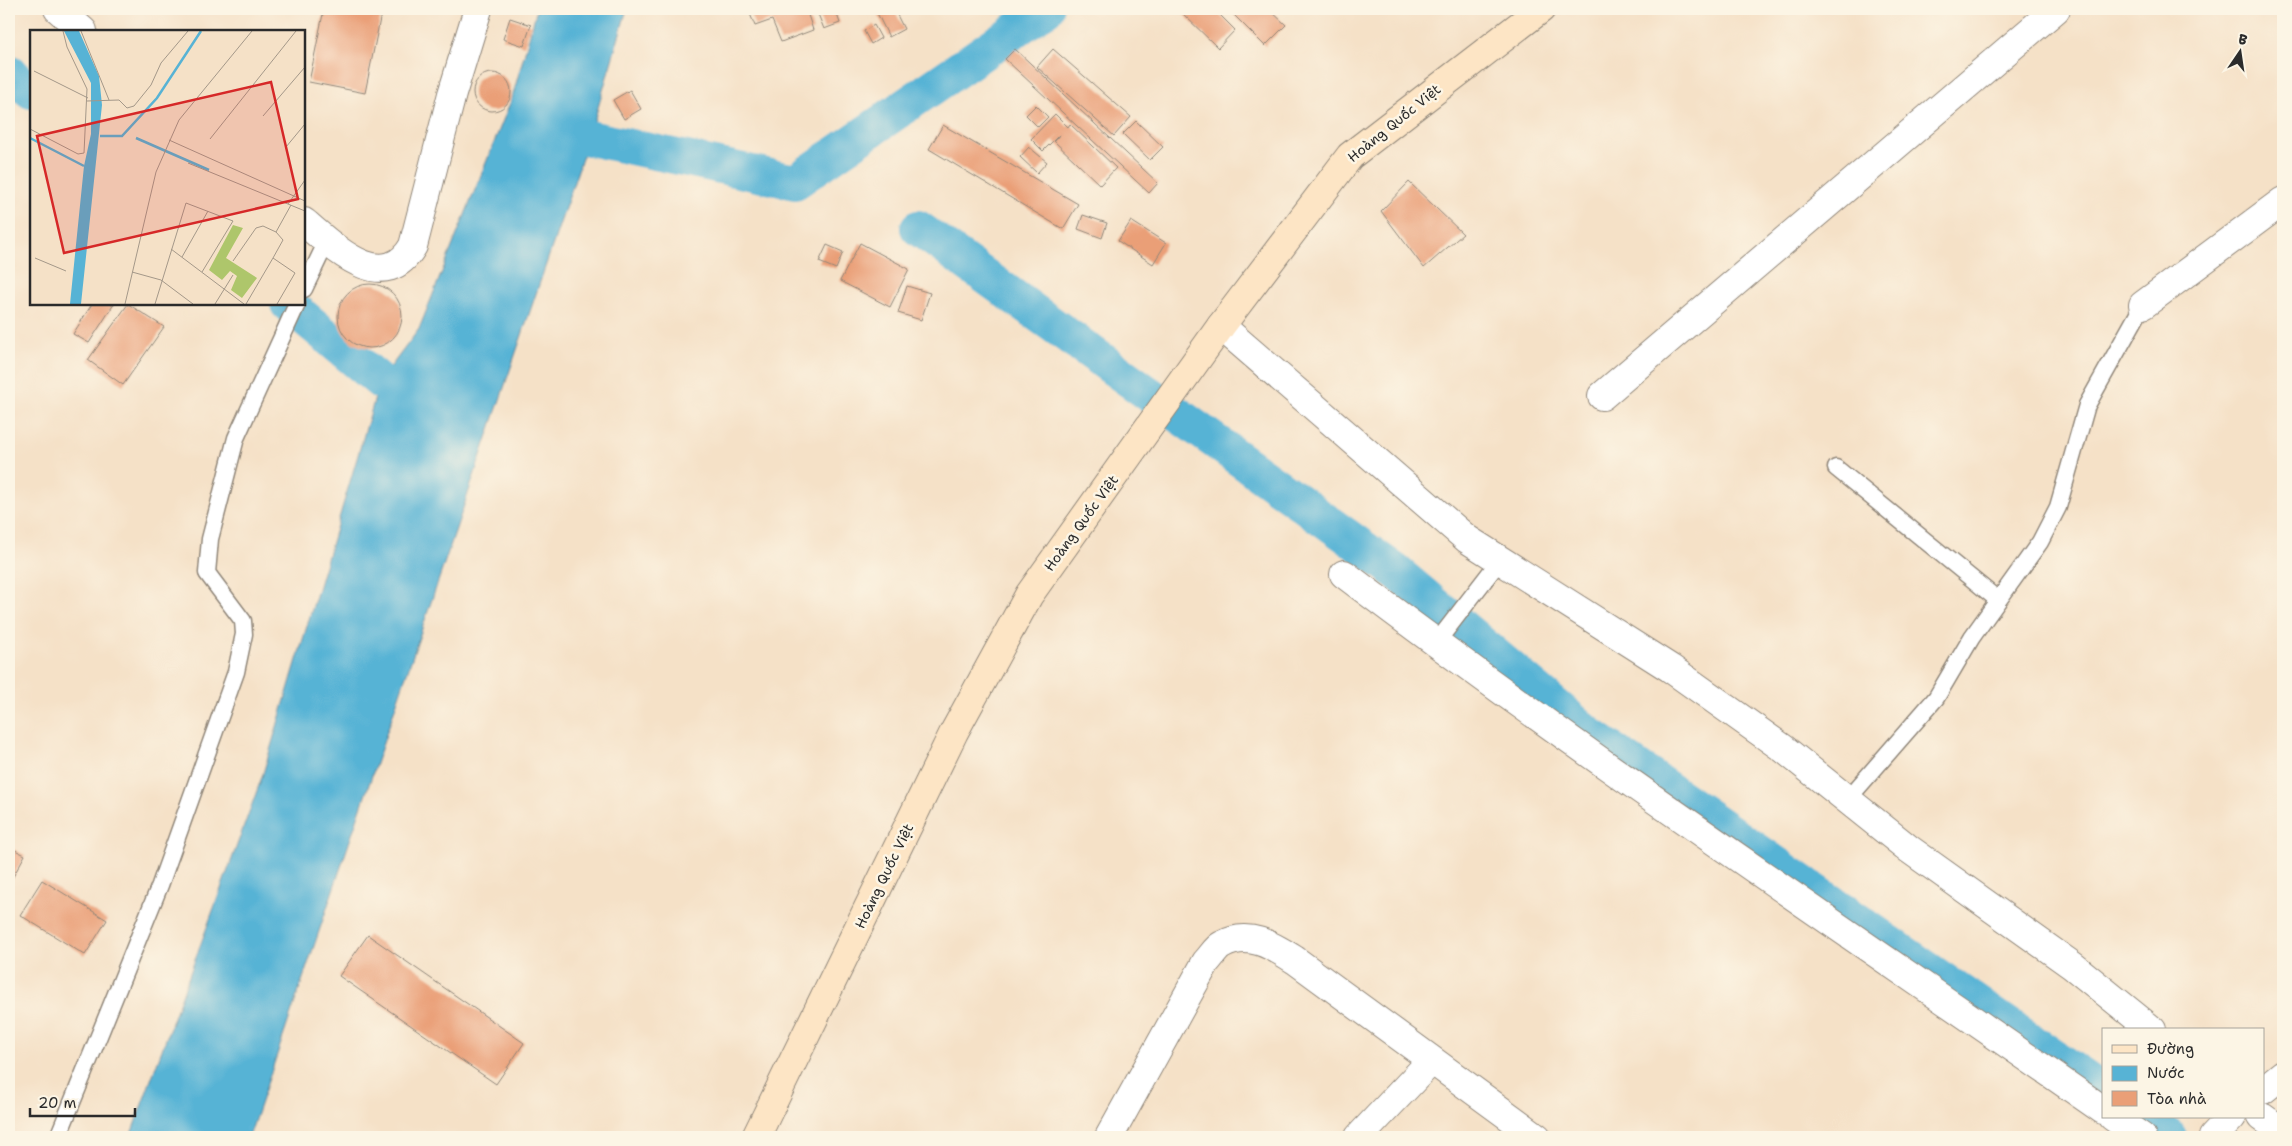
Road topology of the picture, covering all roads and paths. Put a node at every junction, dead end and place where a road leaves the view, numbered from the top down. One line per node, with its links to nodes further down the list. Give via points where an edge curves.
1 (58, 9): 5 (street)
2 (478, 9): 8 (street, via 452,94 413,246 406,258 391,268 367,266 346,258)
3 (1541, 9): 12 (street, Hoàng Quốc Việt, via 1350,156)
4 (2056, 9): 13 (street)
5 (82, 30)
6 (2283, 201): 11 (street)
7 (305, 223): 8 (street)
8 (327, 242): 9 (lane)
9 (305, 287)
10 (297, 305): 29 (lane, via 236,438 210,539 207,574 243,621 244,634 236,672 160,885)
11 (2143, 305): 17 (lane, via 2088,404 2058,508 2040,542)
12 (1214, 336): 15 (street); 30 (street, Hoàng Quốc Việt, via 1029,595 954,732)
13 (1602, 396)
14 (1836, 468): 17 (lane)
15 (1496, 564): 18 (lane); 19 (street, via 1670,668 1784,749)
16 (1344, 574): 18 (street)
17 (1998, 600): 19 (lane, via 1936,698)
18 (1441, 638): 24 (street)
19 (1847, 800): 20 (street, via 1909,849 2073,966)
20 (2150, 1028)
21 (1430, 1061): 31 (street, via 1295,960 1266,942 1244,939 1221,945 1206,962); 32 (street); 33 (street)
22 (2283, 1074): 23 (street)
23 (2264, 1089)
24 (2102, 1109)
25 (2114, 1118): 34 (street)
26 (2231, 1118): 35 (street)
27 (2263, 1118): 28 (street)
28 (2283, 1132)
29 (58, 1137)
30 (756, 1137)
31 (1109, 1137)
32 (1359, 1137)
33 (1537, 1137)
34 (2142, 1137)
35 (2213, 1137)

